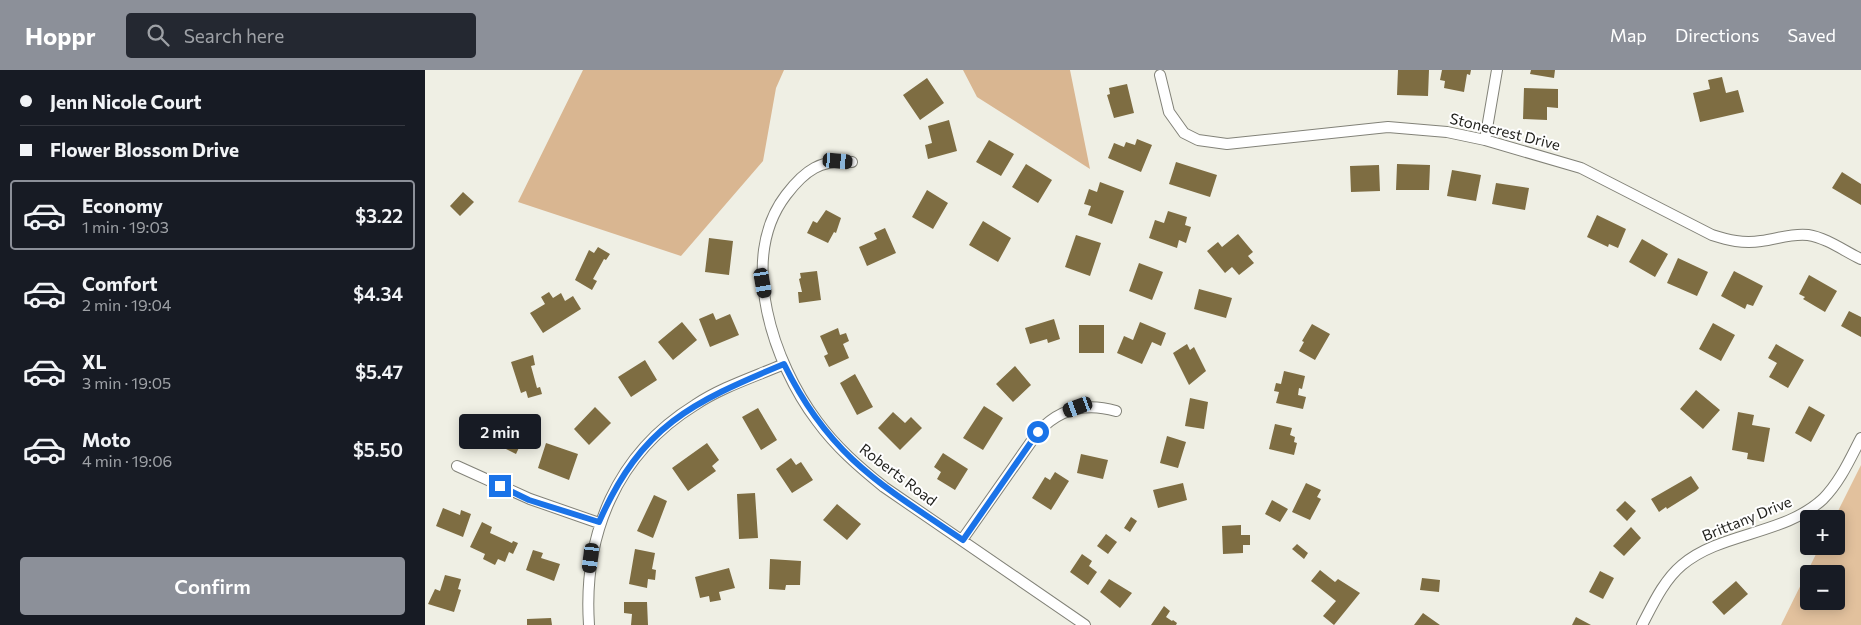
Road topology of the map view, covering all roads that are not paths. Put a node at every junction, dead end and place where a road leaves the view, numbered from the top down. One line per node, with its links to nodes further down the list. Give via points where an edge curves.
1 (1497, 70): 3 (street)
2 (1160, 75): 3 (street, Stonecrest Drive, via 1165,100 1175,122 1191,136 1213,144 1388,127 1447,132)
3 (1485, 140): 5 (street, Stonecrest Drive, via 1581,168 1731,241 1746,243 1807,235)
4 (853, 162): 6 (street, Roberts Road, via 828,162 806,174 782,200 771,222 764,245 763,283 774,336)
5 (1861, 259)
6 (784, 364): 10 (street, via 718,392 673,420 652,438 623,476); 11 (street, Roberts Road, via 816,420 854,463)
7 (1116, 410): 11 (street, via 1100,406 1078,407 1049,421)
8 (1861, 438): 14 (street, Brittany Drive, via 1837,481 1822,499 1772,528 1714,547 1682,565 1656,598)
9 (457, 466): 10 (street, via 529,500)
10 (599, 522): 12 (street, via 588,579)
11 (963, 540): 13 (street, Roberts Road)
12 (589, 625)
13 (1085, 625)
14 (1642, 625)

